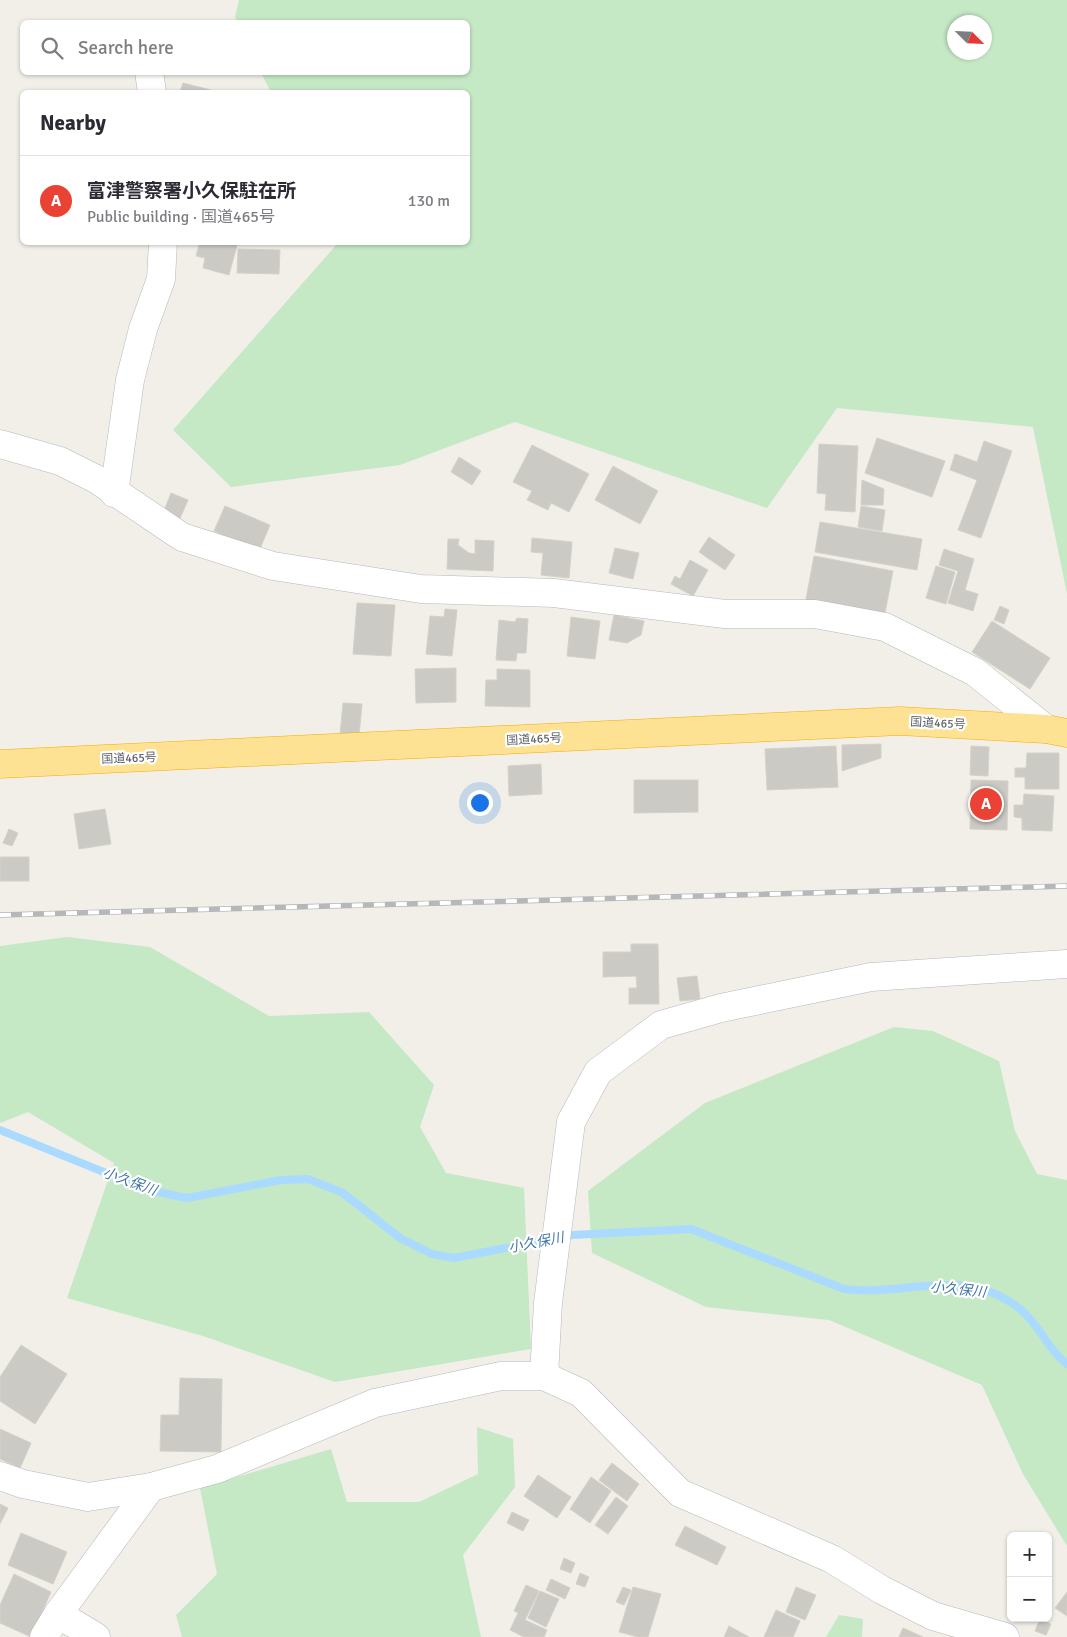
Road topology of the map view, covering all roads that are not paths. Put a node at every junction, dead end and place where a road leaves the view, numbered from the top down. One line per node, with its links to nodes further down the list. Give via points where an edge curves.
1 (149, 75): 2 (street)
2 (152, 90)
3 (163, 245): 5 (street, via 161,279 143,329 130,380)
4 (0, 444): 5 (street, via 60,461 96,479)
5 (114, 493): 6 (street, via 182,537 272,566 422,589 554,592 725,614 815,614 885,627 975,672)
6 (1056, 731): 7 (highway, 国道465号, via 900,721)
7 (0, 764)
8 (1067, 964): 9 (street, via 871,977 721,1008 661,1024 598,1072 571,1122 548,1303)
9 (544, 1376): 11 (street, via 500,1376 375,1402 217,1469); 15 (street, via 581,1393 680,1492 832,1559 933,1616)
10 (0, 1476): 11 (street, via 88,1497)
11 (151, 1487): 12 (street)
12 (58, 1614): 13 (street); 14 (street)
13 (44, 1637)
14 (96, 1637)
15 (1005, 1637)

